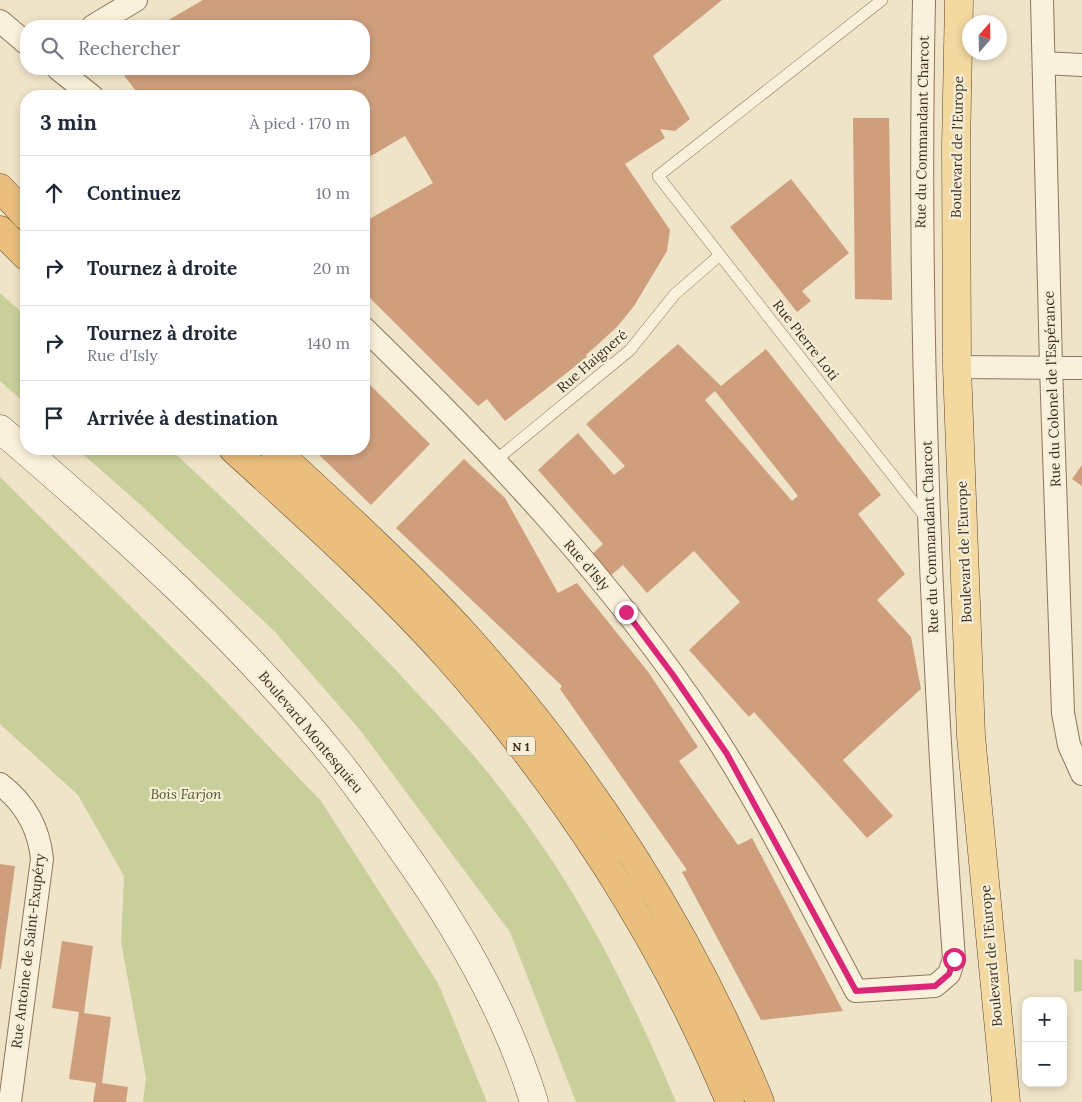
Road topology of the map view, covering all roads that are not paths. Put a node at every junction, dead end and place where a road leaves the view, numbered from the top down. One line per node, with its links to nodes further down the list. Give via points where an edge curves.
1 (136, 0): 8 (street)
2 (882, 0): 20 (lane, Rue Pierre Loti, via 658,176)
3 (924, 0): 31 (street, Rue du Commandant Charcot, via 921,253)
4 (959, 0): 22 (main road, Boulevard de l'Europe, via 956,138)
5 (975, 0): 7 (main road)
6 (1042, 0): 12 (street, Rue du Colonel de l'Espérance)
7 (975, 15)
8 (103, 20)
9 (0, 21): 10 (street)
10 (20, 38)
11 (974, 60): 22 (main road, Boulevard de l'Europe)
12 (1044, 63): 13 (street); 23 (street, Rue du Colonel de l'Espérance)
13 (1082, 65)
14 (66, 75): 15 (street)
15 (84, 90)
16 (0, 188): 17 (highway)
17 (20, 210)
18 (0, 230): 19 (highway)
19 (20, 250)
20 (720, 255): 30 (lane, Rue Haigneré, via 675,294 630,350); 31 (lane, Rue Pierre Loti)
21 (370, 334): 30 (street, Rue d'Isly)
22 (966, 367): 23 (street); 39 (main road, Boulevard de l'Europe, via 972,751); 40 (main road, Boulevard de l'Europe, via 987,748)
23 (1051, 367): 24 (street); 32 (street, Rue du Colonel de l'Espérance, via 1063,713 1069,745)
24 (1082, 368)
25 (0, 429): 26 (main road, Boulevard Montesquieu)
26 (20, 447)
27 (29, 455): 36 (main road, Boulevard Montesquieu, via 222,633 336,759 411,861 464,944 499,1013)
28 (239, 455): 37 (highway, N 1, via 415,622 526,751 586,835 632,908 681,997)
29 (280, 455): 38 (highway, N 1, via 393,560 442,611 492,666 559,749 610,820 677,930 723,1019)
30 (496, 460): 34 (street, Rue d'Isly, via 616,599 707,723 740,777)
31 (930, 523): 34 (street, Rue du Commandant Charcot, via 938,723 954,959 949,974 935,986)
32 (1082, 774)
33 (0, 784): 35 (street, Rue Antoine de Saint-Exupéry, via 26,810 36,829 42,859)
34 (856, 991)
35 (10, 1102)
36 (534, 1102)
37 (730, 1102)
38 (760, 1102)
39 (1006, 1102)
40 (1021, 1102)

